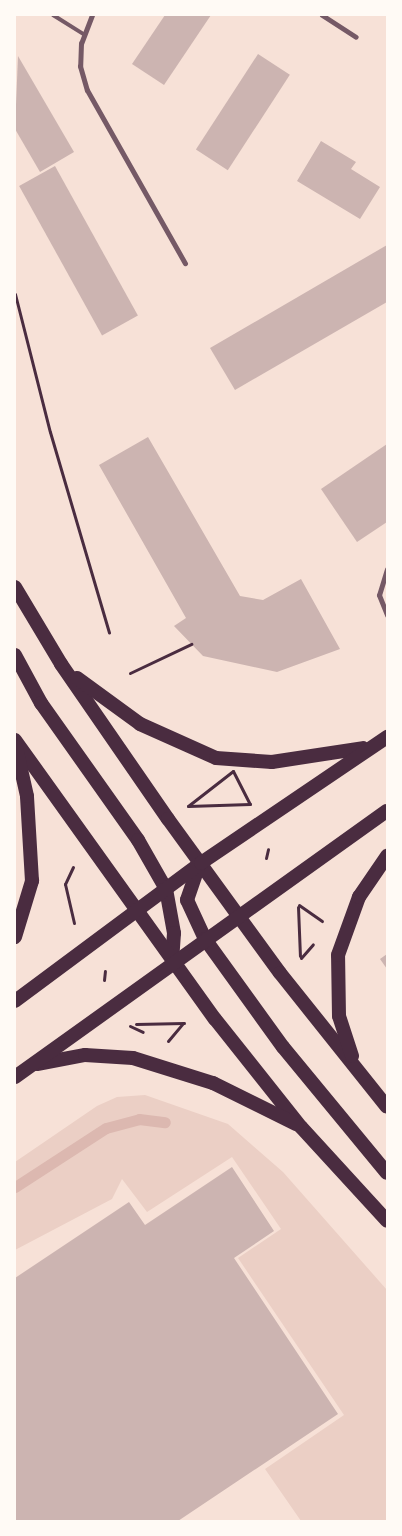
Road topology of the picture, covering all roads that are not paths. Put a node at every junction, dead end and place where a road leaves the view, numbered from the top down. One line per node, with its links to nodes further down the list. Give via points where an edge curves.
1 (53, 15): 4 (lane)
2 (92, 15): 4 (street)
3 (322, 15): 5 (street)
4 (83, 34): 6 (street, via 80,66 87,90)
5 (356, 37)
6 (186, 263)
7 (387, 569): 9 (street, via 378,595)
8 (15, 587): 11 (highway)
9 (387, 615)
10 (15, 655): 17 (highway, via 41,704 138,840)
11 (61, 664): 12 (highway, via 140,724 216,758 291,761); 16 (highway)
12 (383, 740): 16 (highway)
13 (15, 741): 18 (highway); 20 (highway, via 27,796 32,881)
14 (387, 811): 19 (highway)
15 (387, 856): 25 (highway, via 359,897 338,955 339,1016)
16 (201, 863): 17 (highway); 19 (highway); 21 (highway, via 190,880 187,900)
17 (166, 889): 18 (highway); 22 (highway, via 174,933)
18 (135, 912): 22 (highway); 23 (highway)
19 (237, 914): 21 (highway); 25 (highway)
20 (15, 937)
21 (205, 939): 22 (highway); 29 (highway, via 283,1047)
22 (172, 963): 24 (highway); 28 (highway)
23 (15, 1001)
24 (34, 1064): 26 (highway); 28 (highway, via 85,1055 133,1058 213,1083)
25 (360, 1073): 27 (highway)
26 (15, 1078)
27 (387, 1106)
28 (301, 1127): 30 (highway)
29 (387, 1173)
30 (387, 1221)

